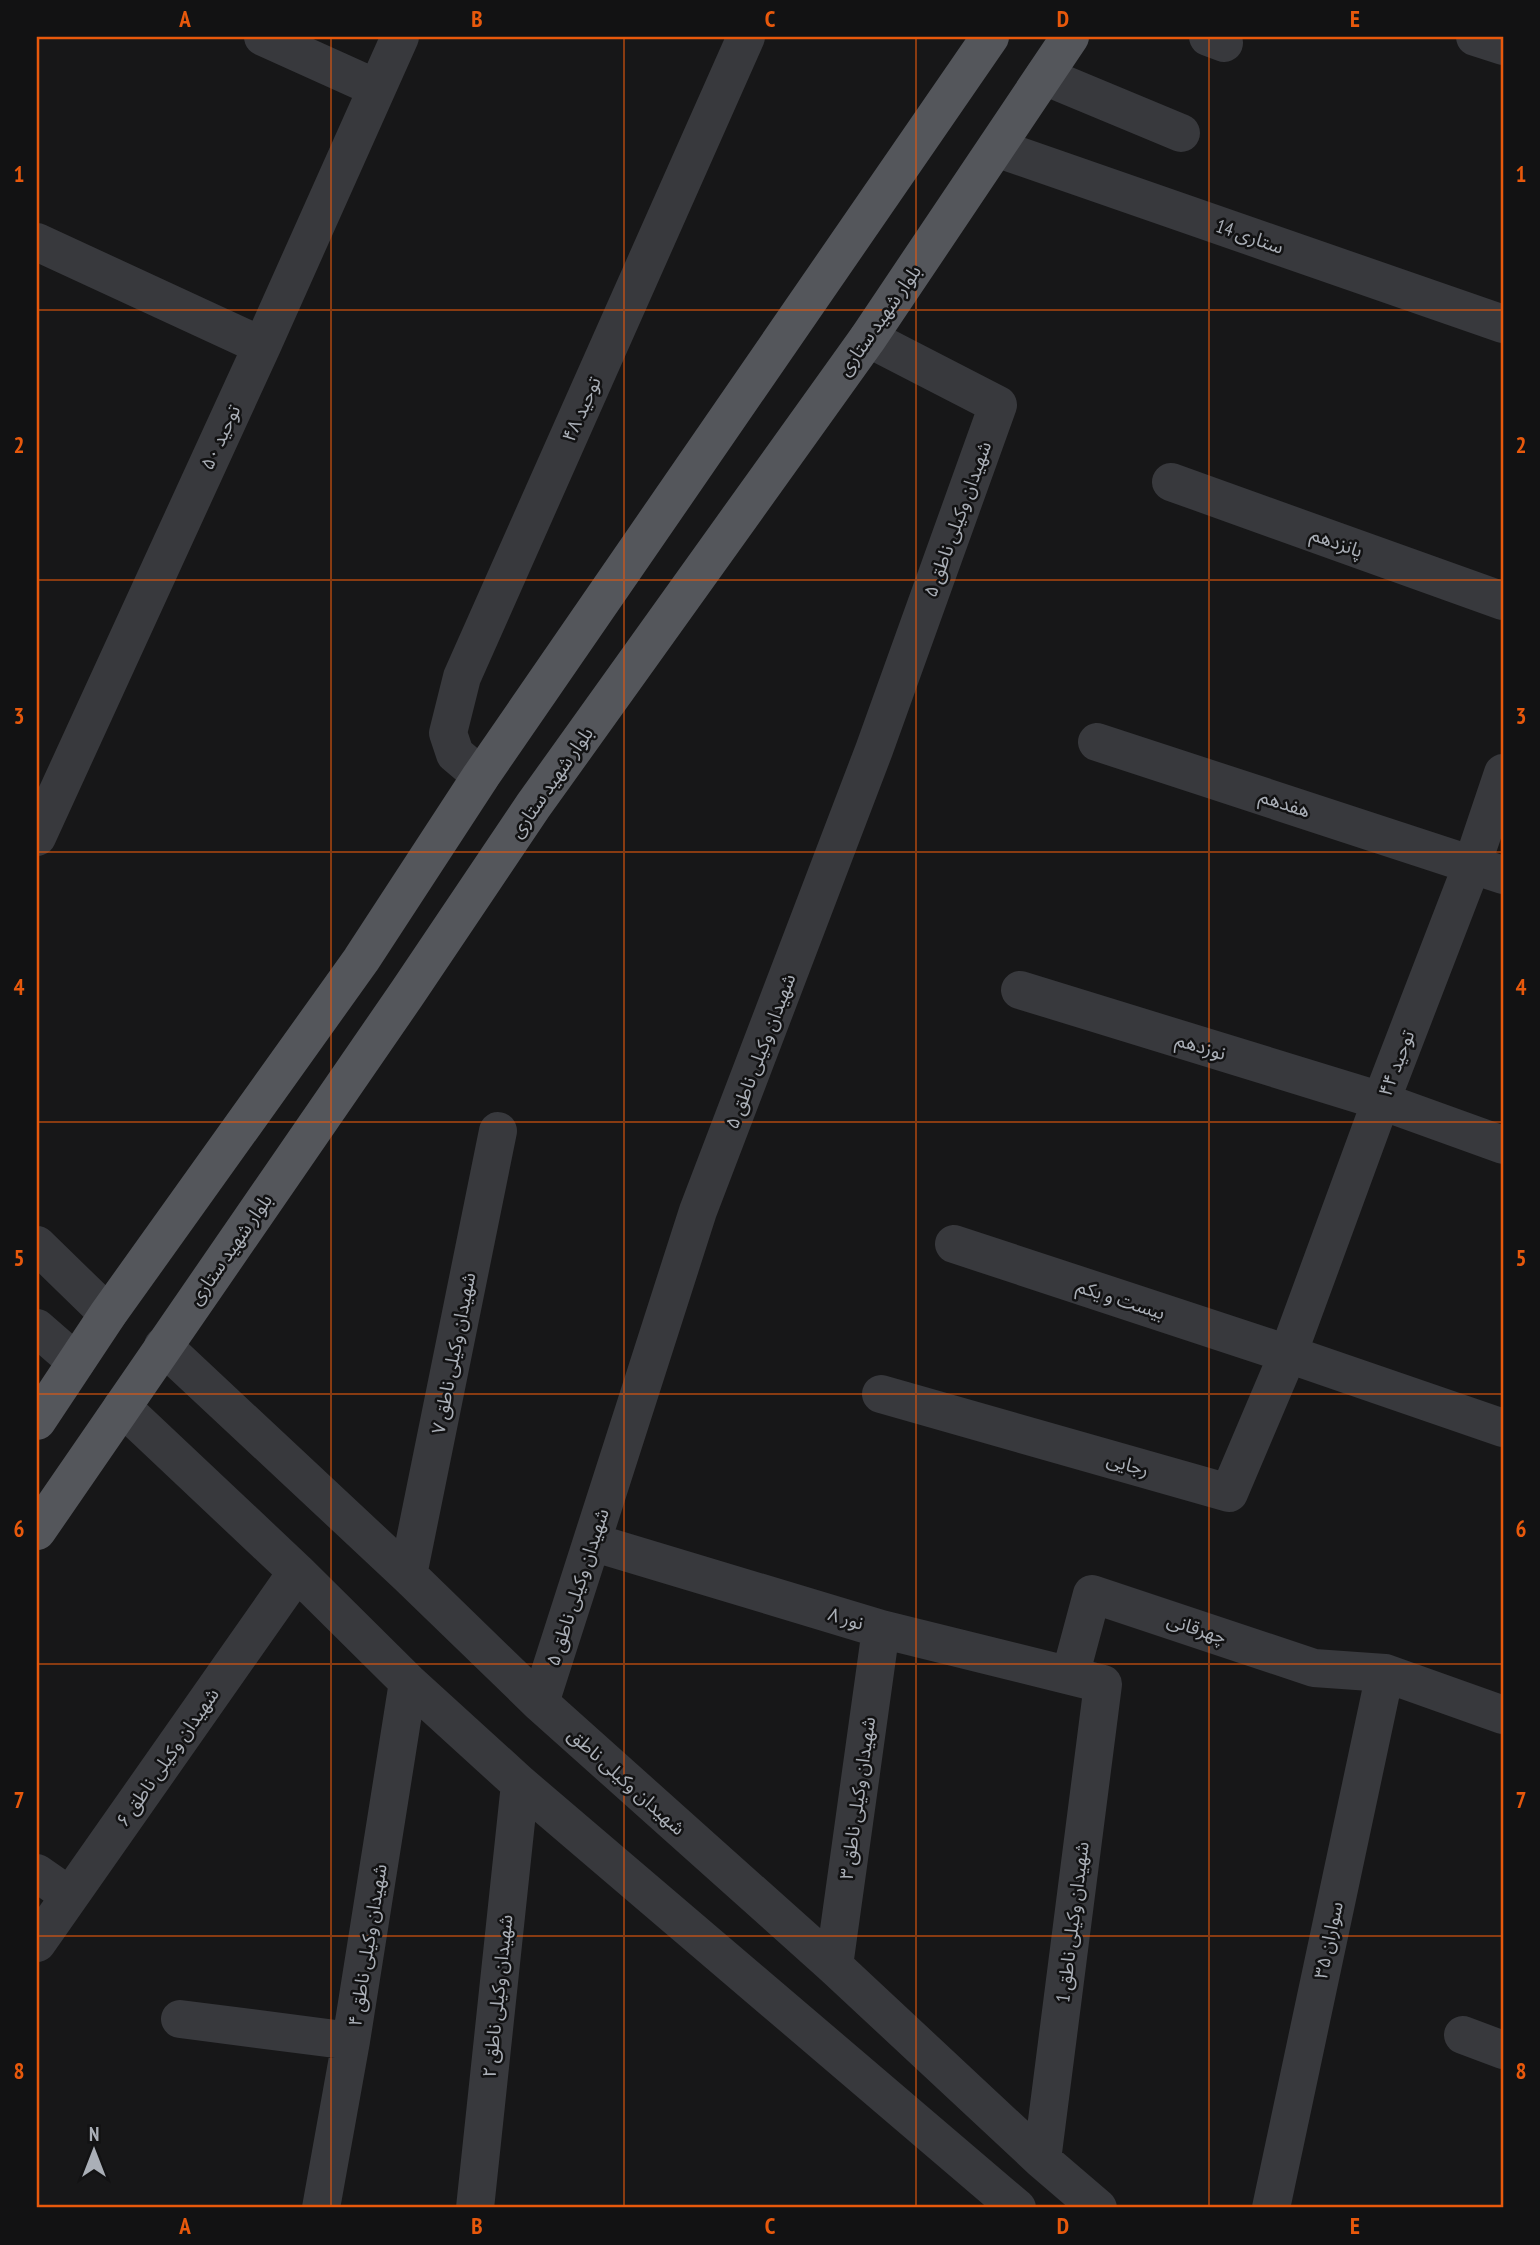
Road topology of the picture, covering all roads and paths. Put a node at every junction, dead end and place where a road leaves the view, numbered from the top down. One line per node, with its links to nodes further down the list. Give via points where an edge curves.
1 (263, 37): 9 (street)
2 (400, 37): 9 (street, توحید ۵۰)
3 (746, 37): 20 (street, توحید ۴۸, via 462,677 448,733 455,754)
4 (990, 37): 20 (main road)
5 (1070, 37): 8 (main road, بلوار شهید ستاری)
6 (1475, 37): 7 (street)
7 (1503, 46)
8 (1044, 76): 10 (street); 11 (main road, بلوار شهید ستاری)
9 (376, 88): 15 (street, توحید ۵۰)
10 (1181, 133)
11 (996, 148): 13 (street, ستاری 14); 14 (main road, بلوار شهید ستاری)
12 (37, 242): 15 (street)
13 (1503, 324)
14 (868, 338): 22 (main road, بلوار شهید ستاری); 41 (street, شهیدان وکیلی ناطق ۵, via 998,405 874,750 698,1211)
15 (262, 346): 21 (street, توحید ۵۰)
16 (1171, 482): 17 (street, پانزدهم)
17 (1503, 601)
18 (1097, 742): 24 (street, هفدهم)
19 (1503, 773): 24 (street, توحید ۴۴)
20 (481, 775): 22 (main road); 31 (main road, via 361,960)
21 (48, 782): 23 (street, توحید ۵۰)
22 (533, 806): 33 (main road, بلوار شهید ستاری)
23 (37, 837)
24 (1488, 870): 26 (street, توحید ۴۴)
25 (1020, 990): 26 (street, نوزدهم)
26 (1381, 1101): 28 (street, نوزدهم); 34 (street, توحید ۴۴)
27 (498, 1131): 43 (street, شهیدان وکیلی ناطق ۷)
28 (1503, 1145)
29 (954, 1244): 34 (street, بیست و یکم)
30 (37, 1245): 31 (street)
31 (108, 1314): 35 (main road)
32 (37, 1328): 35 (street)
33 (163, 1346): 37 (main road, بلوار شهید ستاری); 43 (street, شهیدان وکیلی ناطق)
34 (1288, 1354): 36 (street, رجایی, via 1229,1493); 39 (street, بیست و یکم)
35 (76, 1362): 38 (main road)
36 (881, 1394)
37 (122, 1407): 40 (main road, بلوار شهید ستاری); 42 (street)
38 (37, 1421)
39 (1503, 1427)
40 (37, 1531)
41 (592, 1542): 44 (street, نور ۸); 48 (street, شهیدان وکیلی ناطق ۵)
42 (297, 1572): 47 (street); 52 (street, شهیدان وکیلی ناطق ۶)
43 (408, 1575): 48 (street, شهیدان وکیلی ناطق)
44 (881, 1629): 46 (street, نور ۸); 54 (street, شهیدان وکیلی ناطق ۳)
45 (1385, 1672): 46 (street, چهرقانی, via 1314,1668 1092,1594); 49 (street); 64 (street, سواران ۳۵)
46 (1086, 1680): 59 (street, شهیدان وکیلی ناطق 1)
47 (408, 1682): 50 (street); 57 (street, شهیدان وکیلی ناطق ۴)
48 (540, 1703): 54 (street, شهیدان وکیلی ناطق)
49 (1503, 1715)
50 (520, 1784): 61 (street, شهیدان وکیلی ناطق ٢); 62 (street)
51 (37, 1872): 52 (street)
52 (70, 1896): 53 (street, شهیدان وکیلی ناطق ۶)
53 (37, 1943)
54 (834, 1966): 59 (street, شهیدان وکیلی ناطق)
55 (180, 2019): 57 (street)
56 (1463, 2035): 58 (street)
57 (351, 2041): 60 (street, شهیدان وکیلی ناطق ۴)
58 (1503, 2049)
59 (1042, 2160): 63 (street, شهیدان وکیلی ناطق)
60 (321, 2208)
61 (475, 2208)
62 (1017, 2208)
63 (1098, 2208)
64 (1271, 2208)

